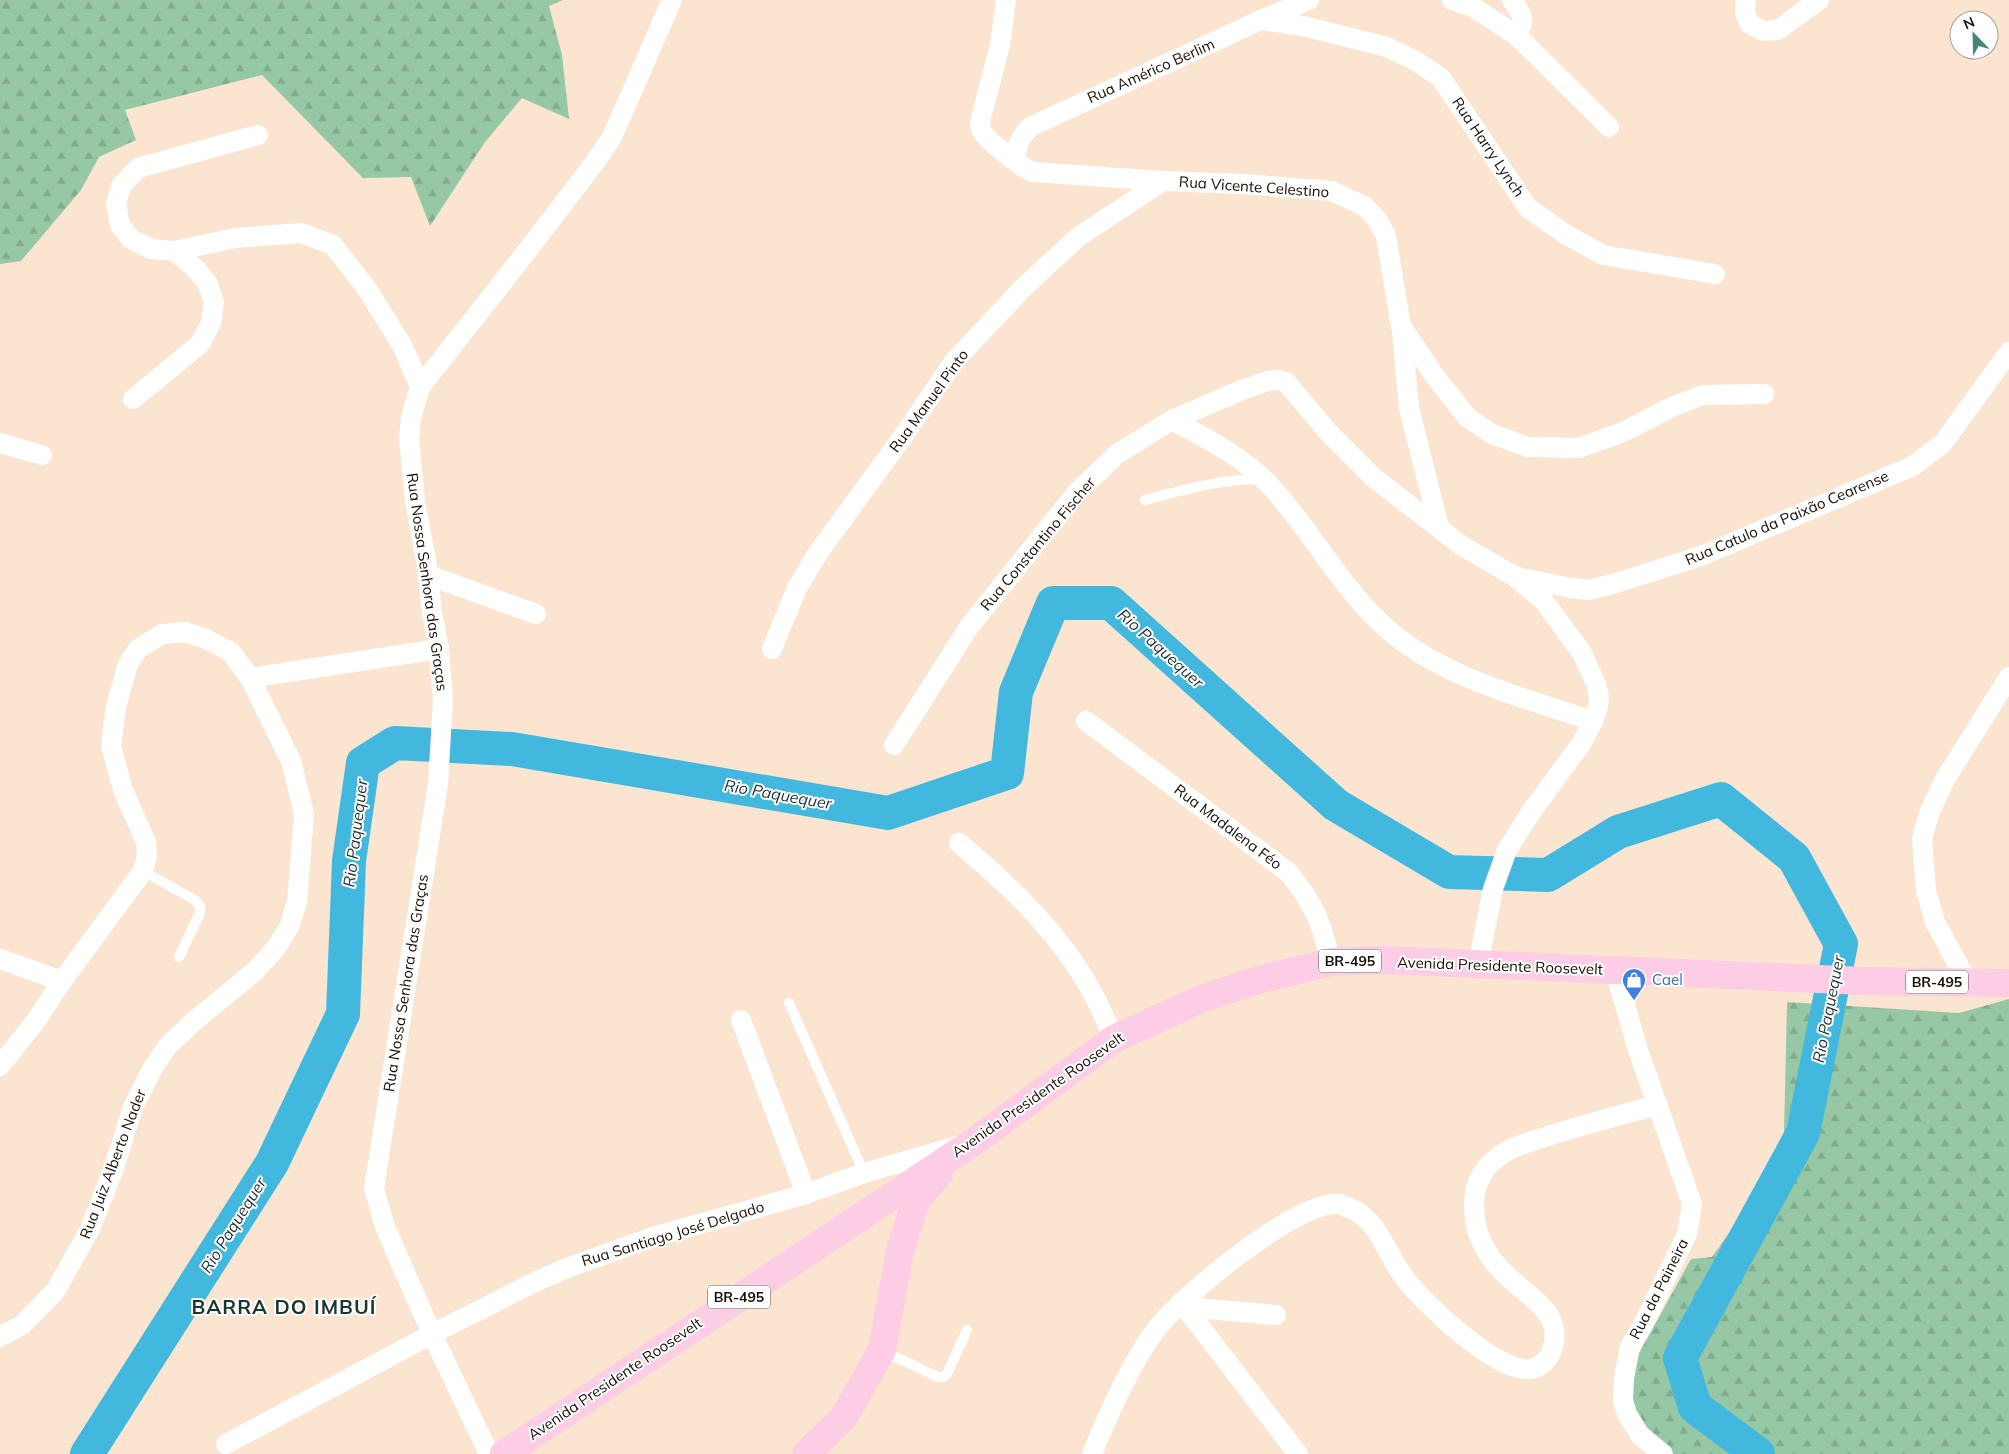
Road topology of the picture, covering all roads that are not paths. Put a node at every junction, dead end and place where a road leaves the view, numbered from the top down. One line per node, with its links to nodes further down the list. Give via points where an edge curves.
1 (672, 0): 18 (street, Rua Nossa Senhora das Graças, via 612,137)
2 (1006, 0): 12 (street, Rua Vicente Celestino, via 1000,45 980,122 982,132)
3 (1308, 0): 8 (street, Rua Américo Berlim)
4 (1452, 0): 9 (street, via 1473,7)
5 (1512, 0): 9 (street, via 1523,19)
6 (1746, 0): 7 (street, via 1745,13 1750,24 1763,31 1778,30)
7 (1819, 0)
8 (1261, 20): 12 (street, Rua Américo Berlim, via 1030,127 1020,137 1015,150); 15 (street, Rua Harry Lynch, via 1304,26 1387,48 1416,60 1441,78 1528,208 1603,255)
9 (1516, 34): 10 (street)
10 (1609, 128)
11 (258, 135): 14 (street, via 138,168 121,186 116,204 120,225 131,239 151,248)
12 (1016, 161): 13 (street, Rua Vicente Celestino, via 1033,172)
13 (1163, 181): 16 (street, Rua Vicente Celestino, via 1332,191 1364,206 1378,219 1386,236); 31 (street, Rua Manuel Pinto, via 1078,237 1024,287 955,360 818,553 797,588)
14 (175, 252): 18 (street, via 235,238 301,233 333,245 367,289 403,347); 20 (street, via 208,284 214,302 211,322 200,344)
15 (1715, 274)
16 (1401, 326): 19 (street, Rua Vicente Celestino, via 1467,417 1492,434 1528,446 1578,448 1623,432 1703,395); 26 (street, Rua Vicente Celestino, via 1409,408)
17 (2009, 352): 28 (street, Rua Catulo da Paixão Cearense, via 1943,443 1913,466 1701,556 1613,584 1588,590)
18 (420, 386): 27 (street, Rua Nossa Senhora das Graças, via 409,439)
19 (1764, 394)
20 (133, 399)
21 (1172, 420): 24 (street, via 1212,441); 26 (street, Rua Constantino Fischer, via 1259,384 1279,380 1286,382 1328,432 1374,478); 36 (street, Rua Constantino Fischer, via 1118,454 1078,491 969,627)
22 (0, 443): 23 (street)
23 (42, 455)
24 (1262, 479): 25 (lane, via 1216,482); 34 (street, via 1364,606 1408,646 1465,676)
25 (1145, 500)
26 (1439, 527): 28 (street, Rua Constantino Fischer, via 1462,546)
27 (428, 575): 29 (street); 30 (street, Rua Nossa Senhora das Graças)
28 (1514, 576): 34 (street, Rua Constantino Fischer, via 1543,600 1582,653 1599,697)
29 (536, 614)
30 (439, 649): 33 (street); 60 (street, Rua Nossa Senhora das Graças, via 443,700 438,784 374,1188 385,1227)
31 (772, 649)
32 (2009, 676): 46 (street, via 1944,781 1922,839 1926,891 1935,922)
33 (250, 678): 38 (street, Rua Juiz Alberto Nader, via 231,652 185,632 162,634 149,641 138,649 128,664 116,707 111,746 122,790 146,842 147,856); 61 (street, Rua Juiz Alberto Nader, via 291,761 304,814 298,902 289,927 276,948 255,971 167,1047 133,1107 90,1229 56,1290 22,1324)
34 (1593, 721): 42 (street, Rua Constantino Fischer, via 1581,744 1516,835 1502,864)
35 (1086, 722): 41 (street, Rua Madalena Féo, via 1288,872 1317,914)
36 (894, 745)
37 (959, 843): 49 (street, via 1027,905 1067,954 1093,993)
38 (142, 871): 39 (lane, via 196,900 200,906 200,914); 44 (street, Rua Juiz Alberto Nader)
39 (179, 957)
40 (0, 959): 44 (street)
41 (1331, 962): 42 (main road, Avenida Presidente Roosevelt / BR-495, via 1383,960); 49 (main road, Avenida Presidente Roosevelt / BR-495, via 1201,999)
42 (1478, 964): 43 (main road, Avenida Presidente Roosevelt / BR-495)
43 (1615, 971): 46 (main road, Avenida Presidente Roosevelt / BR-495); 51 (street, Rua da Paineira)
44 (62, 981): 50 (street, Rua Juiz Alberto Nader)
45 (2008, 982): 46 (main road, Avenida Presidente Roosevelt / BR-495)
46 (1968, 983)
47 (789, 1002): 53 (lane)
48 (741, 1020): 54 (street)
49 (1114, 1039): 52 (main road, Avenida Presidente Roosevelt / BR-495)
50 (0, 1066)
51 (1658, 1105): 57 (street, via 1519,1145 1497,1158 1478,1178 1473,1195 1474,1221 1481,1244 1508,1278 1549,1315 1554,1330 1553,1349 1546,1361 1535,1368 1526,1370 1492,1355 1441,1318 1401,1274 1373,1225 1356,1211 1339,1204 1314,1209 1273,1229); 69 (street, Rua da Paineira, via 1692,1204 1687,1234 1630,1347 1623,1400 1637,1430)
52 (975, 1141): 53 (street, Rua Santiago José Delgado); 55 (main road, Avenida Presidente Roosevelt / BR-495); 56 (main road, BR-495, via 938,1174 916,1201)
53 (864, 1173): 54 (street, Rua Santiago José Delgado)
54 (806, 1194): 60 (street, Rua Santiago José Delgado, via 600,1255 537,1281)
55 (855, 1220): 56 (main road, via 891,1212 898,1219); 65 (main road, Avenida Presidente Roosevelt / BR-495)
56 (900, 1251): 62 (main road, BR-495)
57 (1183, 1305): 58 (street); 67 (street, via 1159,1327 1140,1356); 68 (street)
58 (1276, 1315)
59 (967, 1330): 62 (lane, via 944,1377)
60 (432, 1334): 63 (street, Rua Santiago José Delgado); 64 (street, Rua Nossa Senhora das Graças)
61 (0, 1337)
62 (882, 1350): 66 (main road, BR-495, via 844,1417)
63 (226, 1444)
64 (489, 1454)
65 (504, 1454)
66 (806, 1454)
67 (1092, 1454)
68 (1298, 1454)
69 (1664, 1454)

